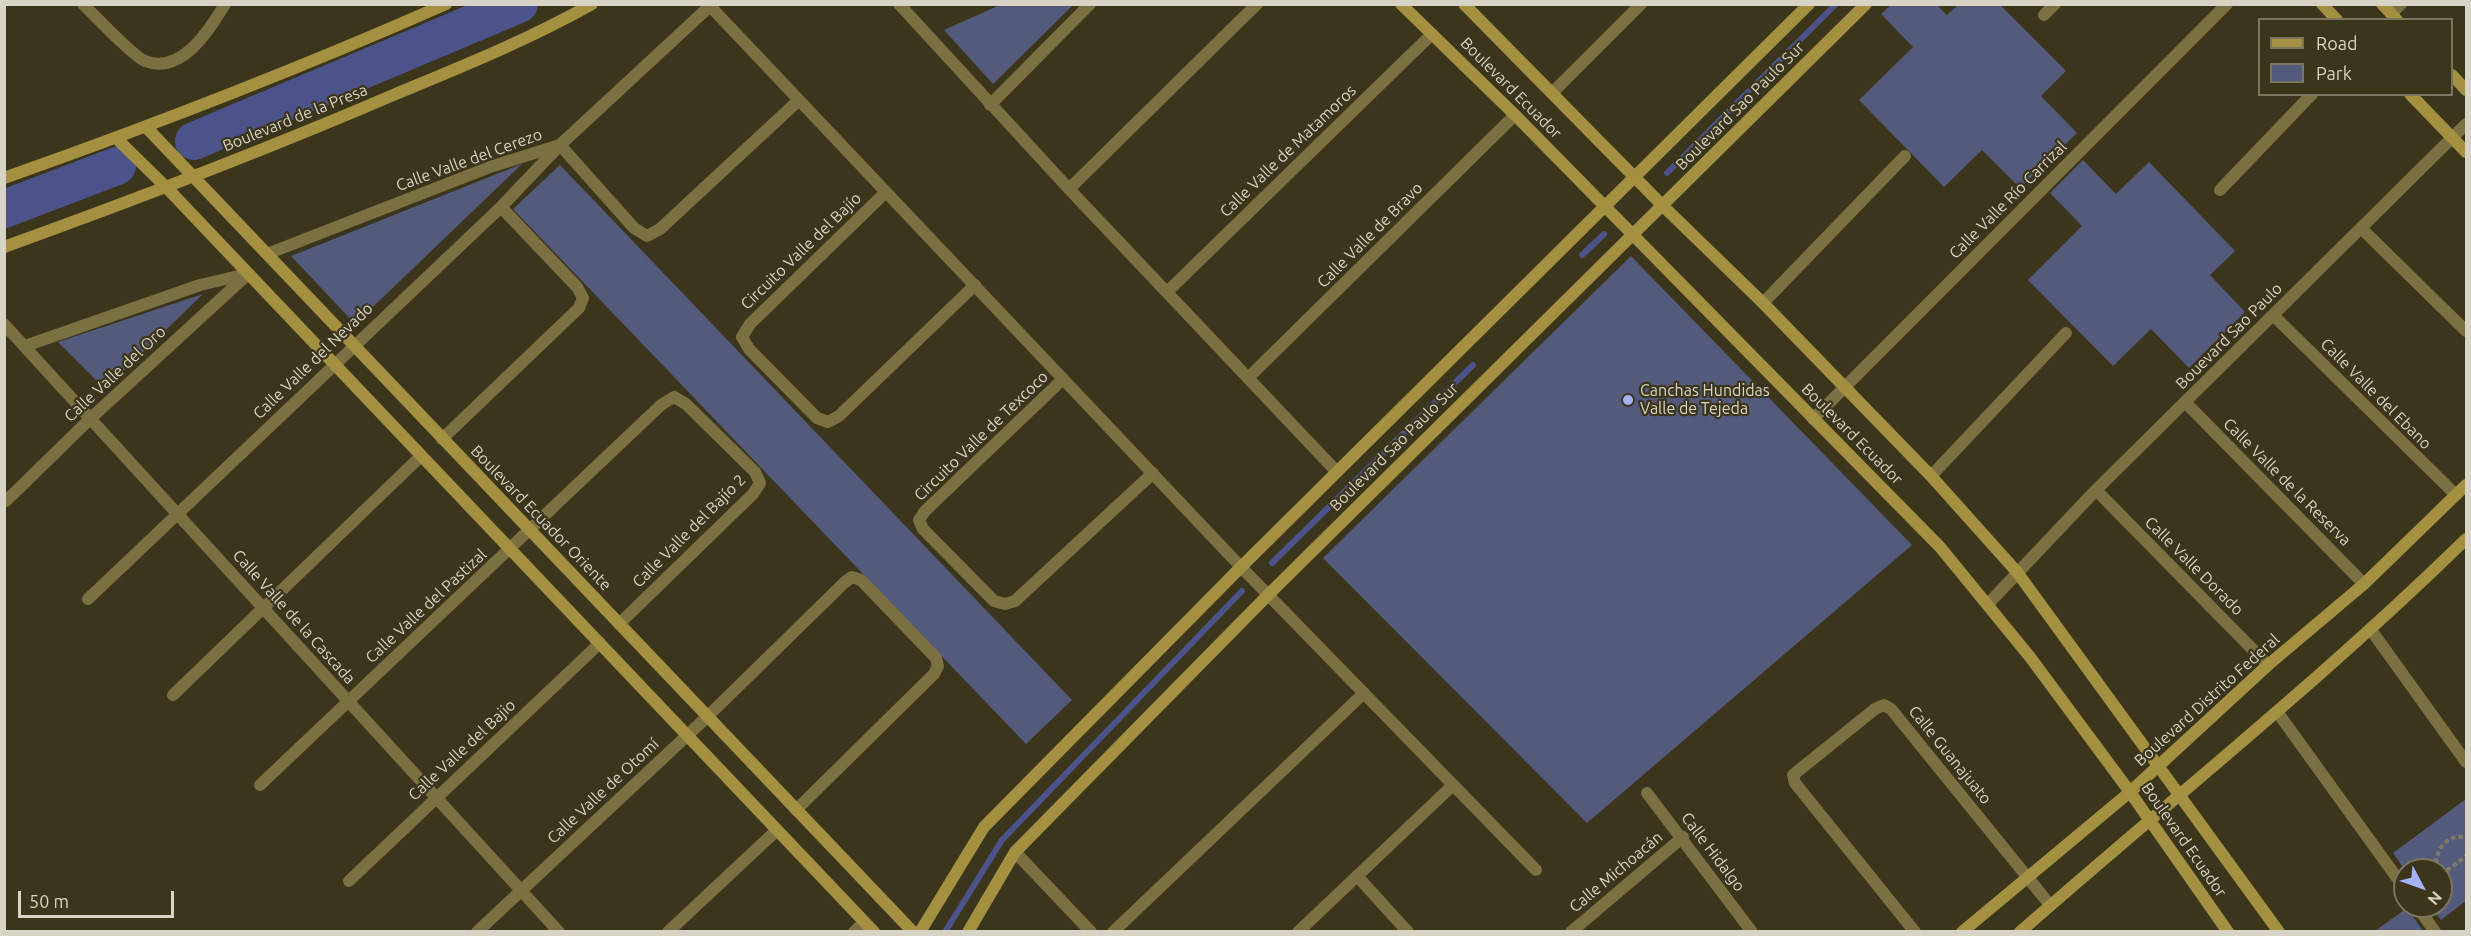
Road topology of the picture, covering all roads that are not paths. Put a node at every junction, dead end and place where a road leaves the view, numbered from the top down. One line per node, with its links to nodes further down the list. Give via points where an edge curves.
1 (82, 4): 2 (street, via 143,61 164,65 181,58 210,30)
2 (225, 4)
3 (446, 4): 32 (street, via 280,76)
4 (592, 4): 38 (street, Boulevard de la Presa, via 485,56)
5 (899, 4): 29 (street)
6 (1090, 4): 29 (street)
7 (1257, 4): 42 (street)
8 (1401, 4): 22 (street, Boulevard Ecuador)
9 (1464, 4): 25 (street, Boulevard Ecuador)
10 (1641, 4): 25 (street)
11 (1809, 4): 39 (street, Boulevard Sao Paulo Sur)
12 (1866, 4): 46 (street, Boulevard Sao Paulo Sur)
13 (2055, 4): 19 (street)
14 (2226, 4): 65 (street, Calle Valle Río Carrizal)
15 (2322, 4): 21 (street)
16 (2382, 4): 20 (street)
17 (2401, 4): 20 (street)
18 (709, 5): 28 (street); 35 (street, Calle Valle del Cerezo)
19 (2044, 15)
20 (2394, 17)
21 (2335, 18)
22 (1432, 34): 30 (street, Boulevard Ecuador); 54 (street, Calle Valle de Matamoros)
23 (2453, 77): 24 (street)
24 (2466, 90)
25 (1552, 93): 39 (street, Boulevard Ecuador)
26 (2310, 96): 43 (street)
27 (2412, 96): 34 (street)
28 (799, 100): 35 (street, via 660,229 647,236 634,228); 44 (street)
29 (990, 105): 42 (street)
30 (1515, 114): 45 (street, Boulevard Ecuador); 63 (street, Calle Valle de Bravo)
31 (2466, 124): 34 (street, Bouevard Sao Paulo)
32 (146, 127): 33 (street); 38 (street, Boulevard Ecuador Oriente)
33 (117, 138): 40 (street); 41 (street)
34 (2453, 138): 36 (street); 48 (street, Bouevard Sao Paulo)
35 (560, 145): 47 (street, Calle Valle del Nevado); 51 (street, Calle Valle del Cerezo, via 490,167)
36 (2466, 152)
37 (1905, 156): 55 (street)
38 (195, 176): 41 (street, Boulevard de la Presa); 51 (street, Boulevard Ecuador Oriente)
39 (1635, 177): 45 (street, Boulevard Sao Paulo Sur); 46 (street, Boulevard Ecuador)
40 (4, 178)
41 (167, 188): 50 (street, Boulevard de la Presa); 52 (street)
42 (1069, 189): 54 (street)
43 (2220, 190)
44 (886, 192): 53 (street); 53 (street, Circuito Valle del Bajío, via 750,324 742,337 749,349 817,418 828,422 839,416)
45 (1605, 206): 49 (street, Boulevard Ecuador); 71 (street, Boulevard Sao Paulo Sur)
46 (1663, 206): 49 (street, Boulevard Sao Paulo Sur); 55 (street, Boulevard Ecuador)
47 (501, 207): 60 (street, Calle Valle del Nevado); 69 (street, via 583,298 579,308)
48 (2361, 228): 56 (street, Bouevard Sao Paulo); 58 (street)
49 (1633, 235): 68 (street, Boulevard Ecuador); 85 (street, Boulevard Sao Paulo Sur)
50 (4, 247)
51 (267, 254): 60 (street, Boulevard Ecuador Oriente)
52 (248, 274): 61 (street, via 200,285); 62 (street); 67 (street, Calle Valle del Oro)
53 (975, 285): 64 (street)
54 (1167, 292): 63 (street)
55 (1763, 303): 65 (street, Boulevard Ecuador)
56 (2273, 315): 66 (street, Bouevard Sao Paulo); 76 (street, Calle Valle del Ebano)
57 (5, 325): 61 (street, Calle Valle de la Cascada)
58 (2466, 331)
59 (2066, 333): 73 (street)
60 (354, 345): 62 (street, Calle Valle del Nevado); 69 (street, Boulevard Ecuador Oriente)
61 (25, 346): 67 (street, Calle Valle de la Cascada)
62 (334, 364): 70 (street); 78 (street, Calle Valle del Nevado)
63 (1248, 378): 71 (street)
64 (1063, 379): 72 (street); 72 (street, Circuito Valle de Texcoco, via 925,511 919,520 923,529 994,601 1005,604 1015,601)
65 (1844, 387): 68 (street, Calle Valle Río Carrizal); 73 (street, Boulevard Ecuador)
66 (2186, 403): 75 (street, Bouevard Sao Paulo); 84 (street, Calle Valle de la Reserva)
67 (91, 418): 77 (street, Calle Valle del Oro); 78 (street, Calle Valle de la Cascada)
68 (1813, 418): 87 (street, Boulevard Ecuador, via 1940,547)
69 (442, 439): 79 (street, Boulevard Ecuador Oriente)
70 (421, 456): 81 (street); 88 (street)
71 (1337, 472): 82 (street, Boulevard Sao Paulo Sur)
72 (1153, 473): 82 (street)
73 (1931, 476): 83 (street, Boulevard Ecuador)
74 (2466, 484): 76 (street, Boulevard Distrito Federal)
75 (2096, 490): 83 (street, Bouevard Sao Paulo); 92 (street, Calle Valle Dorado)
76 (2456, 495): 84 (street, Boulevard Distrito Federal)
77 (6, 501)
78 (178, 513): 86 (street, Calle Valle del Nevado); 88 (street, Calle Valle de la Cascada)
79 (530, 530): 81 (street, Calle Valle del Pastizal); 89 (street, Boulevard Ecuador Oriente); 89 (street, Calle Valle del Bajío 2, via 674,397 686,404 755,472 760,483 753,494)
80 (2465, 543): 90 (street)
81 (510, 549): 91 (street); 95 (street, Calle Valle del Pastizal)
82 (1241, 567): 85 (street); 127 (street, Boulevard Sao Paulo Sur, via 984,827)
83 (2017, 572): 87 (street, Bouevard Sao Paulo); 100 (street, Boulevard Ecuador)
84 (2364, 584): 92 (street, Boulevard Distrito Federal)
85 (1269, 594): 93 (street); 111 (street, Boulevard Sao Paulo Sur)
86 (88, 599)
87 (1988, 604): 103 (street, Boulevard Ecuador)
88 (263, 608): 94 (street); 95 (street, Calle Valle de la Cascada)
89 (619, 624): 97 (street, Boulevard Ecuador Oriente)
90 (2371, 630): 96 (street); 99 (street)
91 (600, 644): 98 (street); 105 (street, Calle Valle del Bajio)
92 (2268, 665): 100 (street, Boulevard Distrito Federal)
93 (1364, 693): 102 (street); 130 (street)
94 (173, 695)
95 (348, 702): 101 (street, Calle Valle del Pastizal); 105 (street, Calle Valle de la Cascada)
96 (2277, 712): 106 (street); 113 (street)
97 (708, 716): 98 (street, Calle Valle de Otomí); 107 (street, Boulevard Ecuador Oriente); 107 (street, Calle Valle de Otomí, via 852,577 861,580 936,658 934,674)
98 (685, 735): 109 (street); 117 (street, Calle Valle de Otomí)
99 (2466, 762)
100 (2158, 765): 103 (street, Boulevard Distrito Federal); 106 (street, Boulevard Ecuador)
101 (260, 785)
102 (1453, 785): 112 (street); 114 (street)
103 (2130, 792): 108 (street, Boulevard Ecuador); 115 (street, Boulevard Distrito Federal)
104 (1647, 793): 110 (street, Calle Hidalgo)
105 (435, 797): 116 (street, Calle Valle del Bajio); 117 (street, Calle Valle de la Cascada)
106 (2180, 797): 108 (street); 139 (street, Boulevard Ecuador)
107 (796, 810): 126 (street, Boulevard Ecuador Oriente)
108 (2150, 822): 118 (street); 138 (street, Boulevard Ecuador)
109 (777, 830): 120 (street); 123 (street)
110 (1683, 837): 133 (street, Calle Michoacán); 134 (street, Calle Hidalgo)
111 (1015, 852): 128 (street, Boulevard Sao Paulo Sur); 129 (street)
112 (1536, 870)
113 (2393, 872)
114 (1357, 876): 131 (street); 132 (street)
115 (2028, 876): 118 (street, Calle Guanajuato); 135 (street, Calle Guanajuato, via 1891,709 1884,705 1875,709 1793,775 1795,783); 136 (street, Boulevard Distrito Federal)
116 (348, 881)
117 (522, 890): 121 (street, Calle Valle de Otomí); 122 (street, Calle Valle de la Cascada)
118 (2050, 905): 137 (street)
119 (2425, 918): 140 (street)
120 (864, 922): 124 (street); 125 (street)
121 (477, 932)
122 (559, 932)
123 (668, 932)
124 (854, 932)
125 (874, 932)
126 (913, 932)
127 (920, 932)
128 (968, 932)
129 (1092, 932)
130 (1113, 932)
131 (1298, 932)
132 (1408, 932)
133 (1571, 932)
134 (1752, 932)
135 (1915, 932)
136 (1962, 932)
137 (2020, 932)
138 (2228, 932)
139 (2279, 932)
140 (2435, 932)

